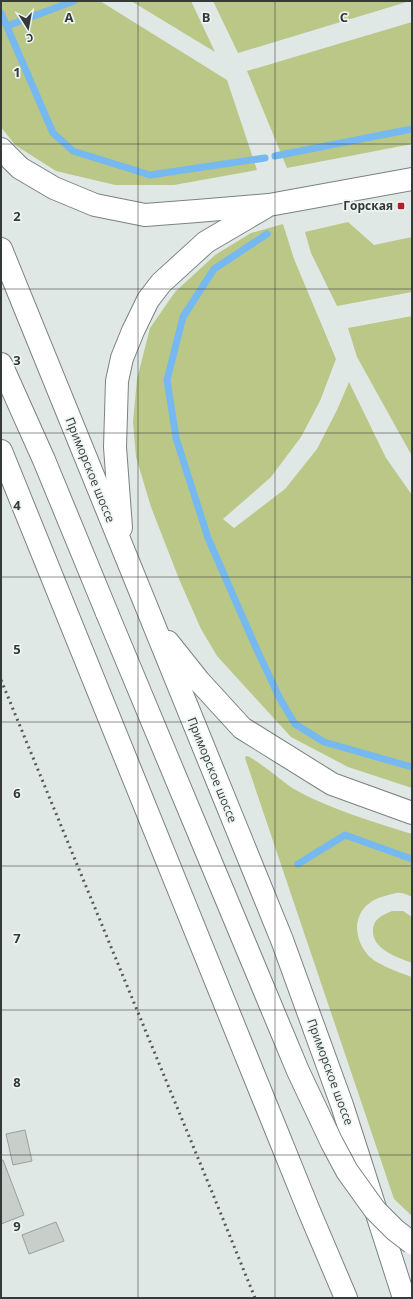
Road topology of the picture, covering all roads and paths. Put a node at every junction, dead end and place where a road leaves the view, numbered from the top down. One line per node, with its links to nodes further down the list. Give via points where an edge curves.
1 (1, 149): 3 (highway, via 26,172 54,188 95,205 144,215)
2 (412, 179): 3 (highway)
3 (269, 205): 7 (highway, via 206,242 161,283 148,300 133,331 122,358 117,381 115,447)
4 (1, 249): 7 (highway, Приморское шоссе)
5 (1, 364): 10 (highway, bridge, via 44,460 298,1071 347,1172 375,1210 394,1230)
6 (1, 451): 11 (highway)
7 (122, 547): 8 (highway, Приморское шоссе)
8 (153, 624): 9 (highway, via 199,681 242,728 332,784); 12 (highway, Приморское шоссе, via 282,940 342,1105)
9 (412, 813)
10 (412, 1243)
11 (346, 1298)
12 (404, 1298)

